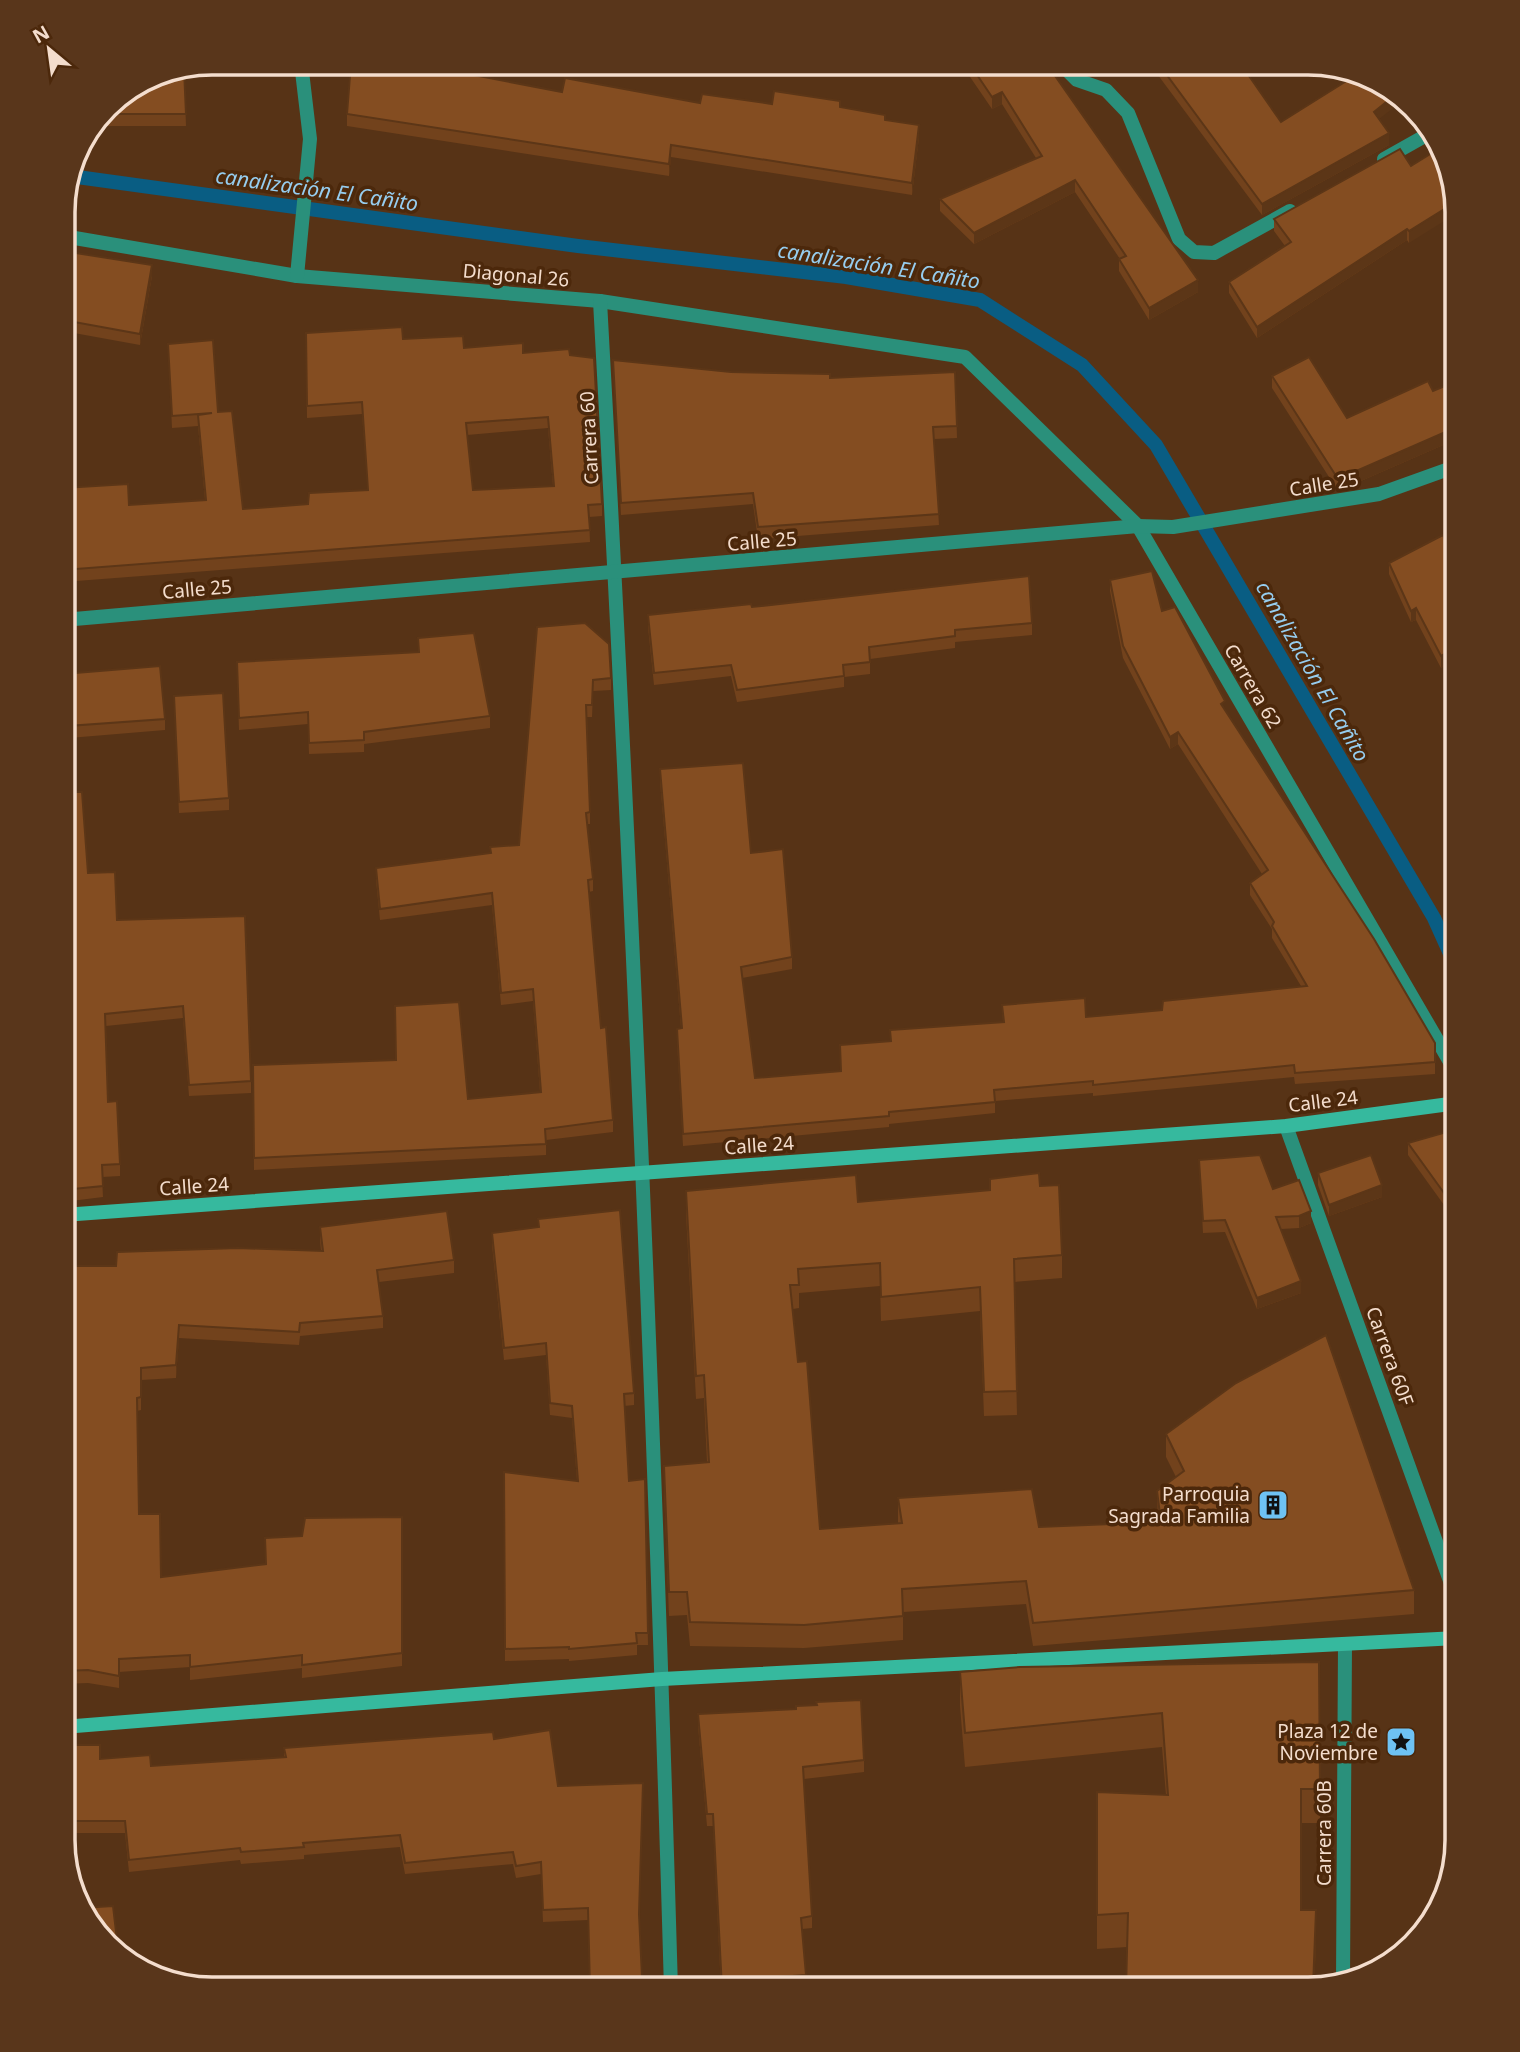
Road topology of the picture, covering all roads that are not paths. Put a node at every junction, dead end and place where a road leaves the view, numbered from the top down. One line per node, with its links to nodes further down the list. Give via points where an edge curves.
1 (303, 76): 7 (street, via 310,139)
2 (1073, 76): 5 (street, via 1106,90 1128,113 1179,239 1194,251 1214,253)
3 (1422, 138): 4 (street)
4 (1374, 164)
5 (1304, 203)
6 (76, 238): 7 (street, Diagonal 26)
7 (298, 269): 8 (street, Diagonal 26)
8 (600, 301): 9 (street, Diagonal 26); 12 (street, Carrera 60)
9 (965, 357): 11 (street, Carrera 62)
10 (1445, 470): 11 (street, Calle 25, via 1379,495 1173,527)
11 (1138, 526): 12 (street, Calle 25); 14 (street, Carrera 62)
12 (615, 573): 13 (street, Calle 25); 17 (street, Carrera 60)
13 (76, 619)
14 (1445, 1053)
15 (1445, 1105): 16 (main road, Calle 24)
16 (1286, 1126): 17 (main road, Calle 24); 19 (street, Carrera 60F)
17 (641, 1172): 18 (main road, Calle 24); 22 (street, Carrera 60)
18 (75, 1214)
19 (1445, 1567)
20 (1445, 1639): 21 (main road)
21 (1345, 1644): 22 (main road); 24 (street, Carrera 60B)
22 (662, 1679): 23 (main road); 25 (street, Carrera 60)
23 (75, 1726)
24 (1343, 1972)
25 (671, 1976)

